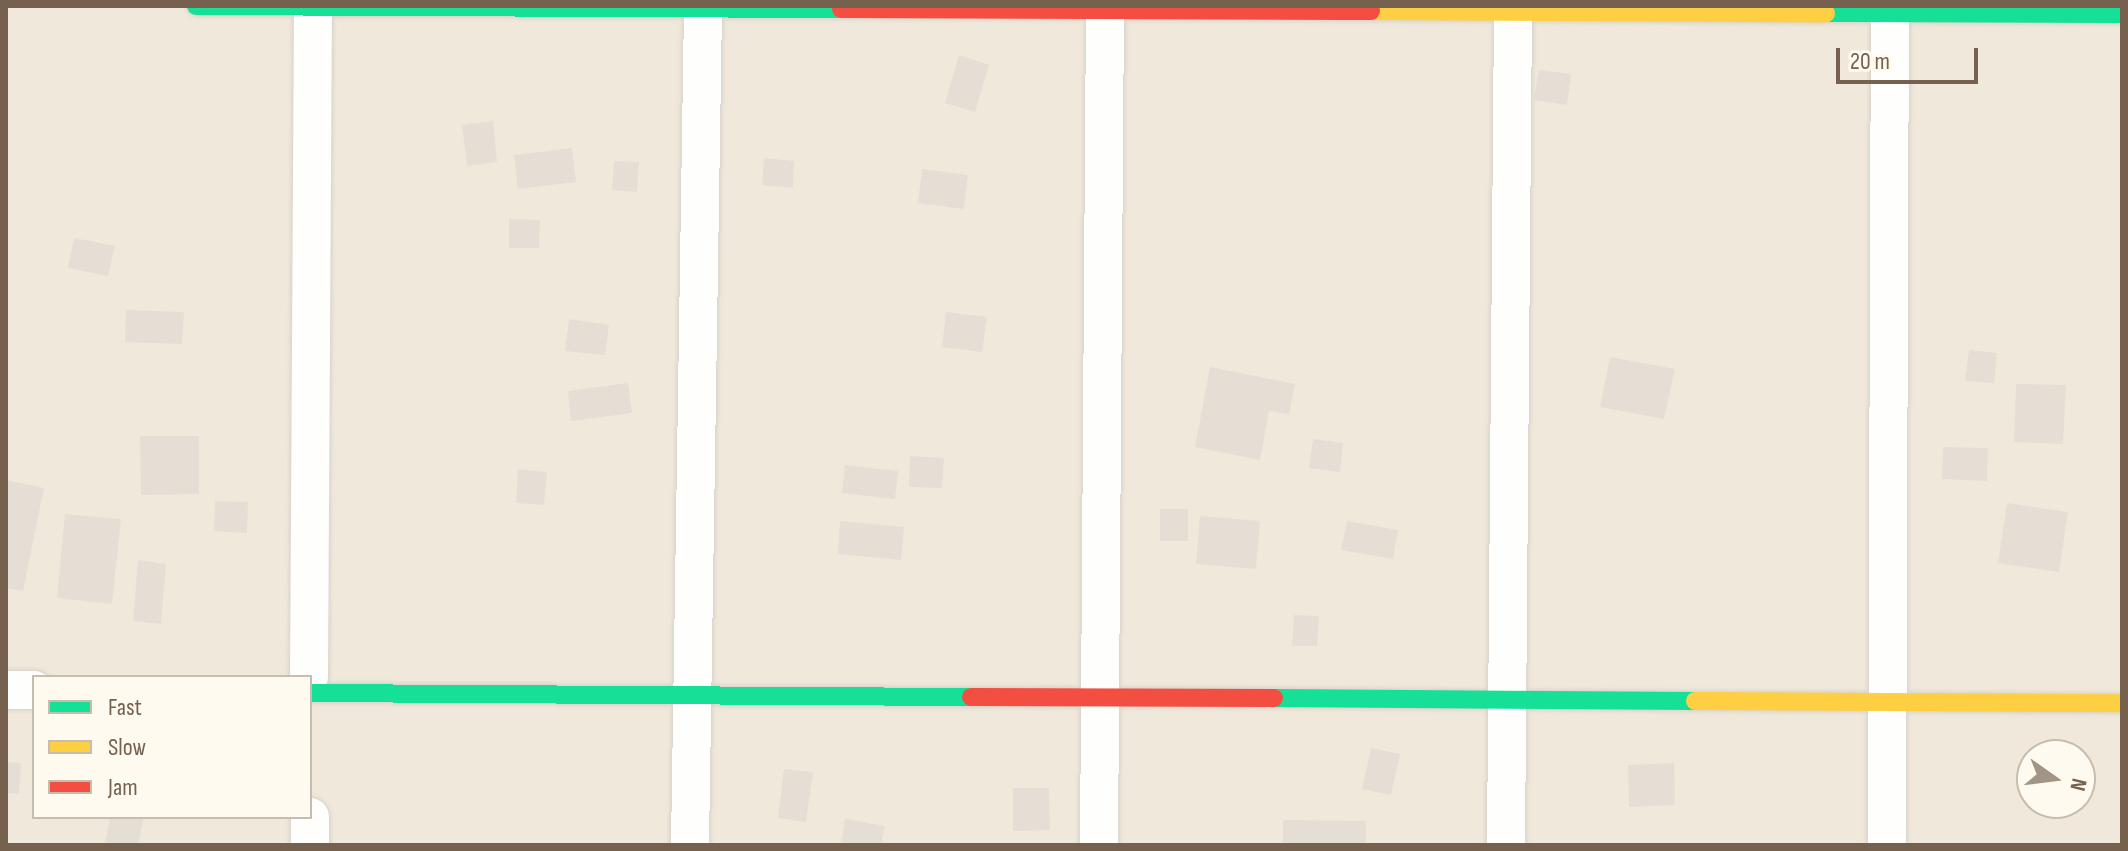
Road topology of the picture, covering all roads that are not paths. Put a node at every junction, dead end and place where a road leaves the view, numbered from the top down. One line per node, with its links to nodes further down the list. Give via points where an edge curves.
1 (196, 6): 2 (street)
2 (313, 6): 3 (street); 8 (street)
3 (703, 7): 4 (street); 12 (street)
4 (1105, 8): 5 (street); 13 (street)
5 (1513, 9): 6 (street); 14 (street)
6 (1890, 10): 7 (street); 15 (street)
7 (2122, 14)
8 (309, 675)
9 (6, 690): 10 (street)
10 (32, 690)
11 (312, 693): 12 (street)
12 (693, 695): 13 (street); 19 (street)
13 (1100, 697): 14 (street); 20 (street)
14 (1509, 700): 15 (street); 21 (street)
15 (1890, 702): 16 (street); 22 (street)
16 (2122, 703)
17 (310, 819): 18 (street)
18 (310, 845)
19 (690, 845)
20 (1099, 845)
21 (1506, 845)
22 (1887, 845)

